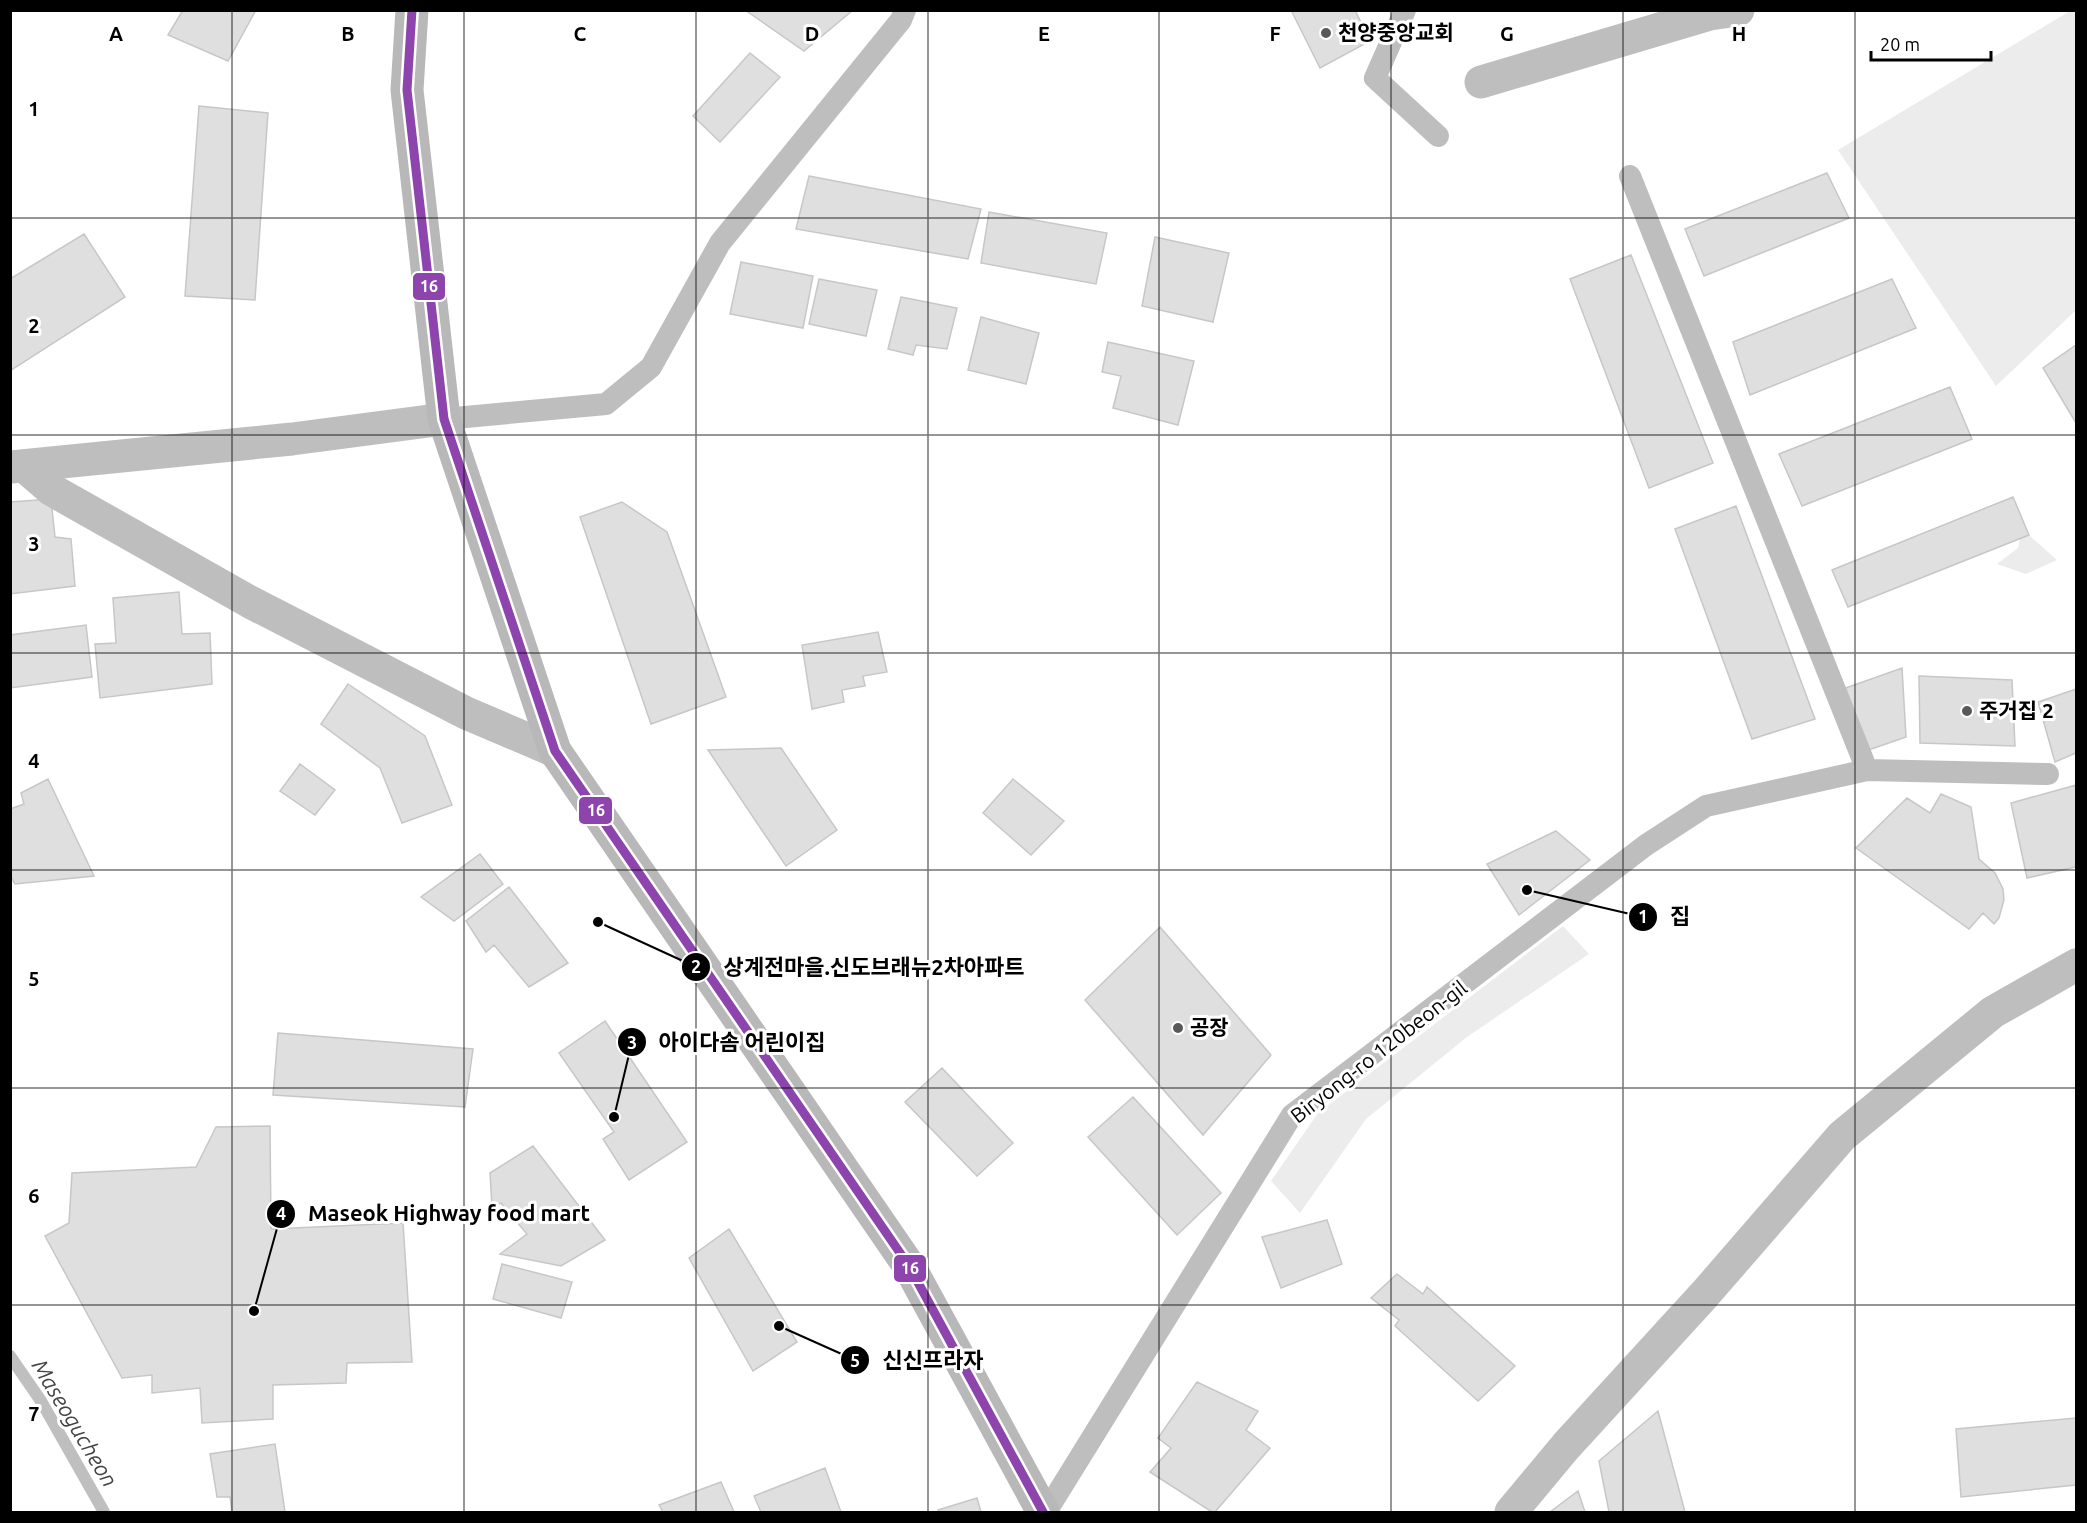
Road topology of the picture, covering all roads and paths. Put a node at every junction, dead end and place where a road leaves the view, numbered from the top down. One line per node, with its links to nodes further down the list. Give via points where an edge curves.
1 (412, 10): 8 (main road, via 407,90)
2 (905, 10): 8 (lane, via 901,20 720,243 651,367 606,404)
3 (1405, 10): 6 (lane, via 1375,78)
4 (1738, 10): 5 (street, via 1710,14)
5 (1481, 82)
6 (1438, 136)
7 (1630, 176): 11 (lane)
8 (444, 419): 9 (street, via 292,439); 10 (main road)
9 (17, 466): 10 (street, via 52,490 250,602 466,713)
10 (555, 751): 14 (main road, via 909,1266)
11 (1867, 770): 12 (lane, Biryong-ro 120beon-gil); 14 (lane, Biryong-ro 120beon-gil, via 1706,806 1646,845 1292,1115)
12 (2048, 774)
13 (2076, 965): 15 (street, via 1993,1012 1842,1136)
14 (1045, 1512)
15 (1511, 1512)

